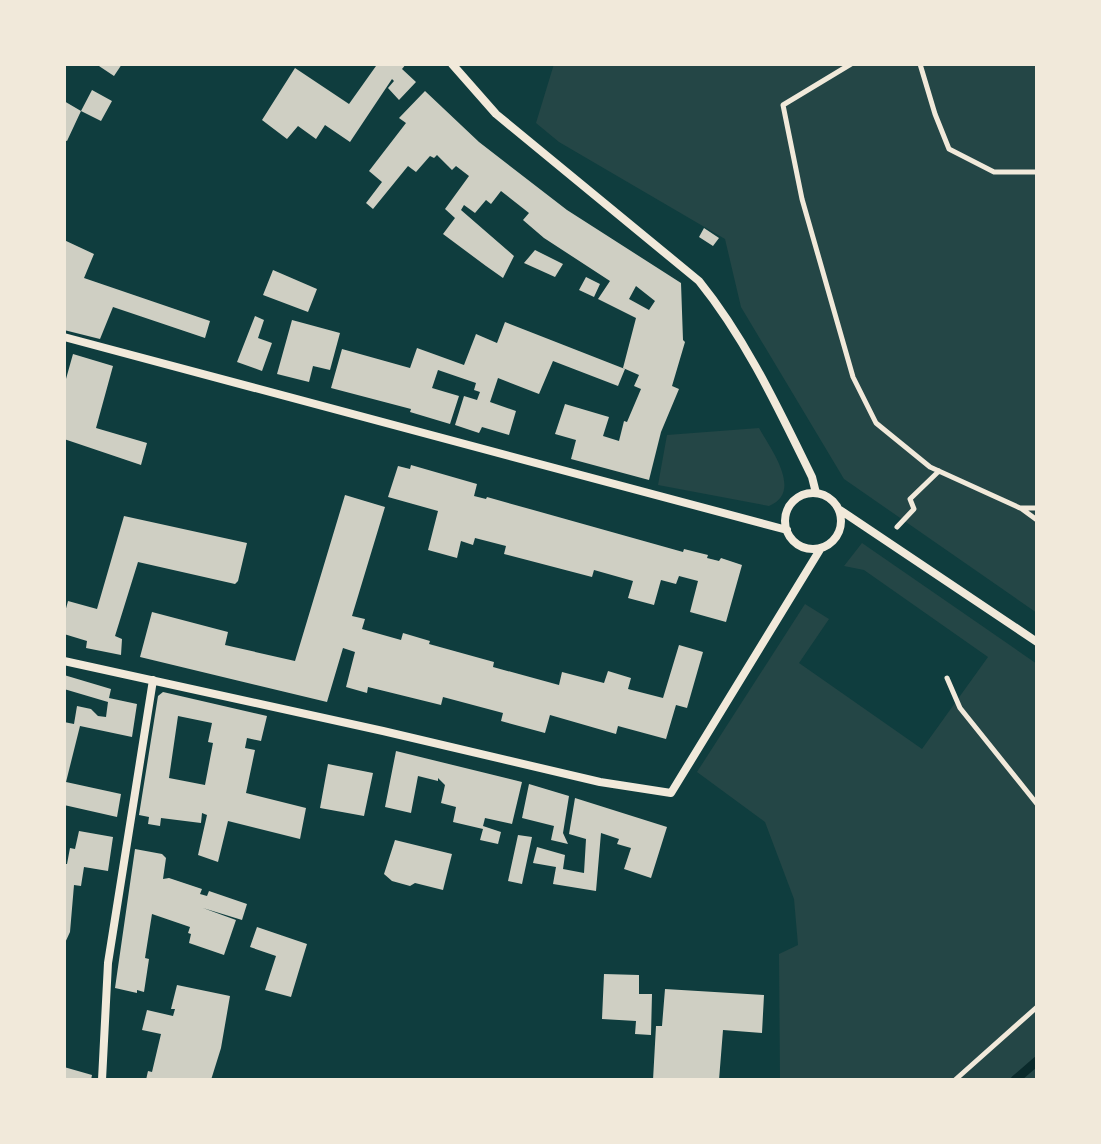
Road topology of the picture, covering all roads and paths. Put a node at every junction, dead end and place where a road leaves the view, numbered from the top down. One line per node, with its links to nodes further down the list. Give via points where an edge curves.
1 (452, 64): 7 (street, via 496,114 699,281 759,376)
2 (851, 64): 6 (path, via 783,105 790,148 853,377 876,423)
3 (920, 64): 4 (path, via 949,149 994,172)
4 (1037, 172)
5 (64, 337): 12 (street)
6 (939, 471): 8 (path); 13 (path, via 910,499 914,509)
7 (816, 493): 10 (street); 12 (street, via 792,503)
8 (1020, 508): 9 (path); 11 (path)
9 (1037, 508)
10 (840, 510): 13 (street); 14 (street, via 836,537)
11 (1037, 520)
12 (787, 530): 14 (street, via 804,547)
13 (885, 539): 15 (street)
14 (821, 548): 18 (street, via 671,793 600,782)
15 (1037, 642)
16 (64, 661): 18 (street)
17 (947, 678): 19 (path, via 960,708)
18 (153, 680): 21 (street, via 108,963)
19 (1037, 804)
20 (1037, 1007): 22 (path)
21 (102, 1080)
22 (955, 1080)

